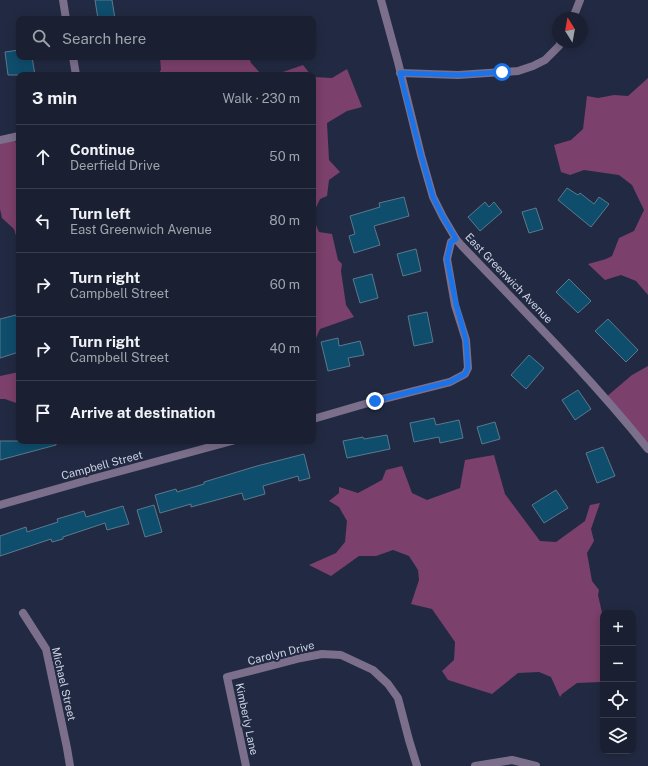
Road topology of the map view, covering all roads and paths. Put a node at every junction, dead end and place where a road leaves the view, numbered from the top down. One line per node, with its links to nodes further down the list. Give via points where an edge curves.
1 (63, 0): 5 (street)
2 (381, 0): 9 (street, East Greenwich Avenue)
3 (580, 0): 4 (street)
4 (575, 12)
5 (66, 16)
6 (557, 48): 9 (street, via 546,60 518,71 458,75)
7 (74, 60): 8 (street)
8 (76, 72)
9 (400, 73): 12 (street, East Greenwich Avenue, via 433,197)
10 (16, 137): 11 (street)
11 (0, 140)
12 (456, 239): 13 (street, via 451,242 447,259 466,340 468,368 465,374 450,382); 15 (street, East Greenwich Avenue, via 539,325)
13 (316, 418)
14 (221, 444): 16 (street, Campbell Street)
15 (648, 449)
16 (0, 505)
17 (23, 613): 19 (street, Michael Street, via 46,649)
18 (227, 678): 20 (street, Kimberly Lane); 21 (street, Carolyn Drive, via 301,658 322,654 341,655 373,670 398,698)
19 (70, 766)
20 (246, 766)
21 (417, 766)
22 (475, 766): 23 (street, via 512,760)
23 (536, 766)

